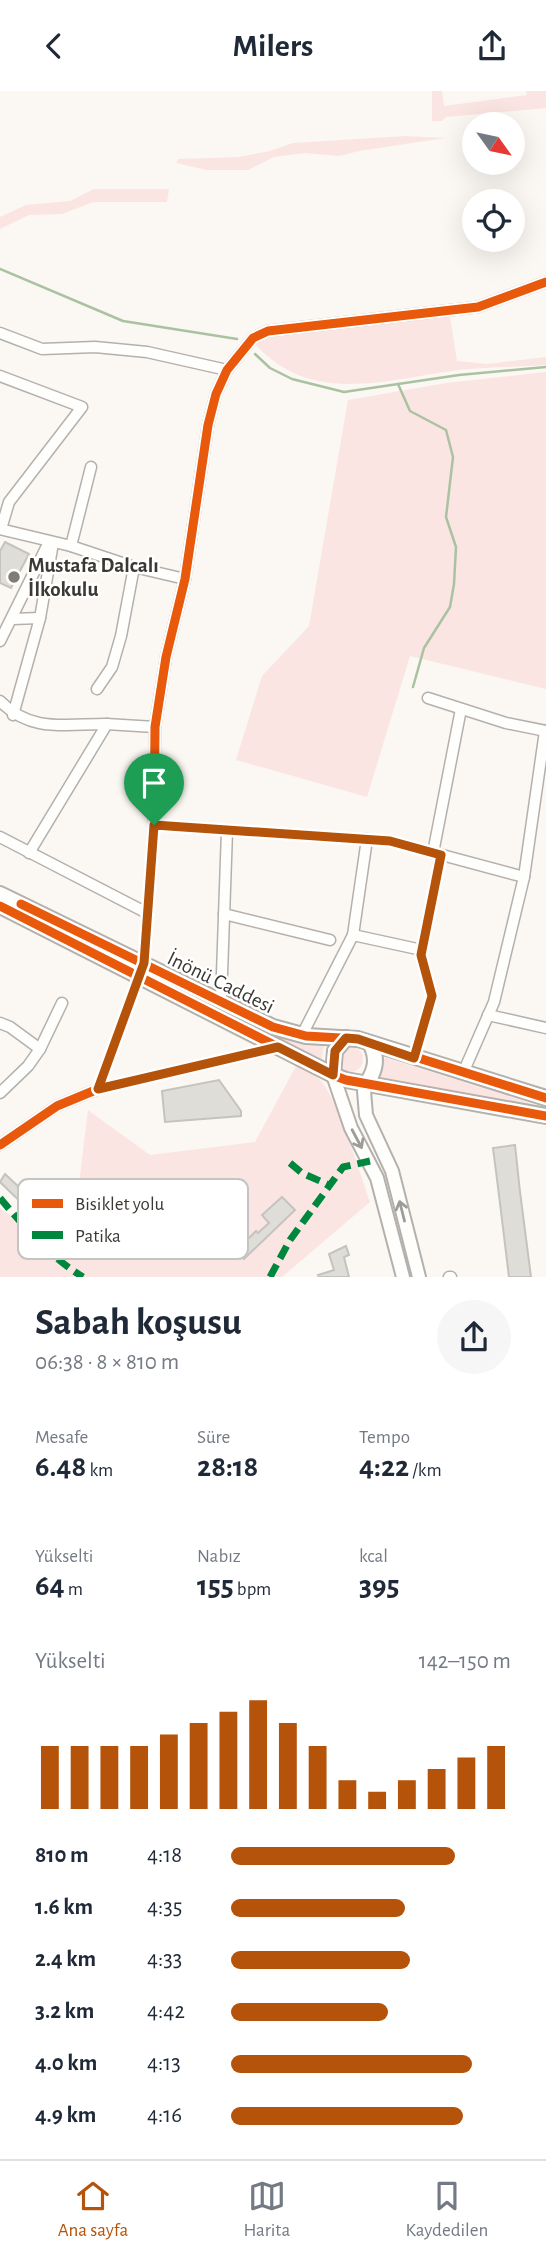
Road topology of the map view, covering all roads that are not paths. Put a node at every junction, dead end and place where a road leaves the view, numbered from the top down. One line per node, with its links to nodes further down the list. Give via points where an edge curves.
1 (546, 282): 3 (street, via 478,307 268,331 253,338)
2 (0, 333): 3 (street, via 42,349 95,347 147,352)
3 (227, 370): 12 (street, via 208,425)
4 (0, 376): 7 (street, via 82,407)
5 (91, 467): 10 (street)
6 (0, 495): 7 (street)
7 (9, 502): 8 (street)
8 (1, 529): 9 (street)
9 (51, 542): 10 (street); 13 (street); 14 (street)
10 (71, 545): 11 (street)
11 (134, 567): 12 (street); 16 (street, via 112,667)
12 (185, 579): 22 (street)
13 (40, 618): 14 (street); 20 (street)
14 (12, 619): 15 (street)
15 (0, 641)
16 (97, 689)
17 (428, 698): 19 (street)
18 (0, 701): 20 (street)
19 (461, 709): 23 (street); 29 (street)
20 (13, 715): 21 (street, via 43,725)
21 (107, 724): 22 (street); 28 (street)
22 (155, 727): 24 (street)
23 (545, 731): 30 (street)
24 (154, 825): 25 (street); 33 (street)
25 (227, 831): 27 (street); 34 (street)
26 (0, 837): 28 (street)
27 (367, 839): 29 (street); 35 (street)
28 (29, 853): 33 (street)
29 (437, 854): 30 (street); 37 (street)
30 (524, 877): 42 (street)
31 (0, 894): 38 (main road, İnönü Caddesi)
32 (0, 907): 39 (main road, İnönü Caddesi)
33 (147, 913): 38 (street)
34 (224, 914): 36 (street); 40 (street)
35 (353, 935): 37 (street); 45 (street)
36 (330, 940)
37 (422, 950): 49 (street, via 432,996)
38 (144, 963): 39 (street); 40 (main road, İnönü Caddesi)
39 (140, 978): 47 (main road, İnönü Caddesi); 53 (street)
40 (221, 1002): 45 (main road, İnönü Caddesi, via 272,1027)
41 (62, 1003): 48 (street)
42 (488, 1016): 44 (street); 50 (street)
43 (0, 1023): 48 (street)
44 (546, 1028)
45 (302, 1035): 46 (main road, İnönü Caddesi)
46 (358, 1040): 49 (main road, İnönü Caddesi); 51 (main road, via 335,1051); 52 (main road, via 376,1059)
47 (278, 1047): 51 (main road, İnönü Caddesi); 53 (street)
48 (40, 1049): 54 (street)
49 (414, 1058): 50 (main road, İnönü Caddesi)
50 (463, 1073): 55 (main road, İnönü Caddesi)
51 (340, 1078): 52 (main road); 58 (street, one-way to 58, via 351,1128 377,1178)
52 (367, 1083): 56 (main road); 59 (street, one-way to 52, via 392,1171 366,1115)
53 (98, 1089): 57 (street, via 57,1106)
54 (0, 1093)
55 (546, 1098)
56 (546, 1116)
57 (0, 1145)
58 (403, 1277)
59 (419, 1277)

